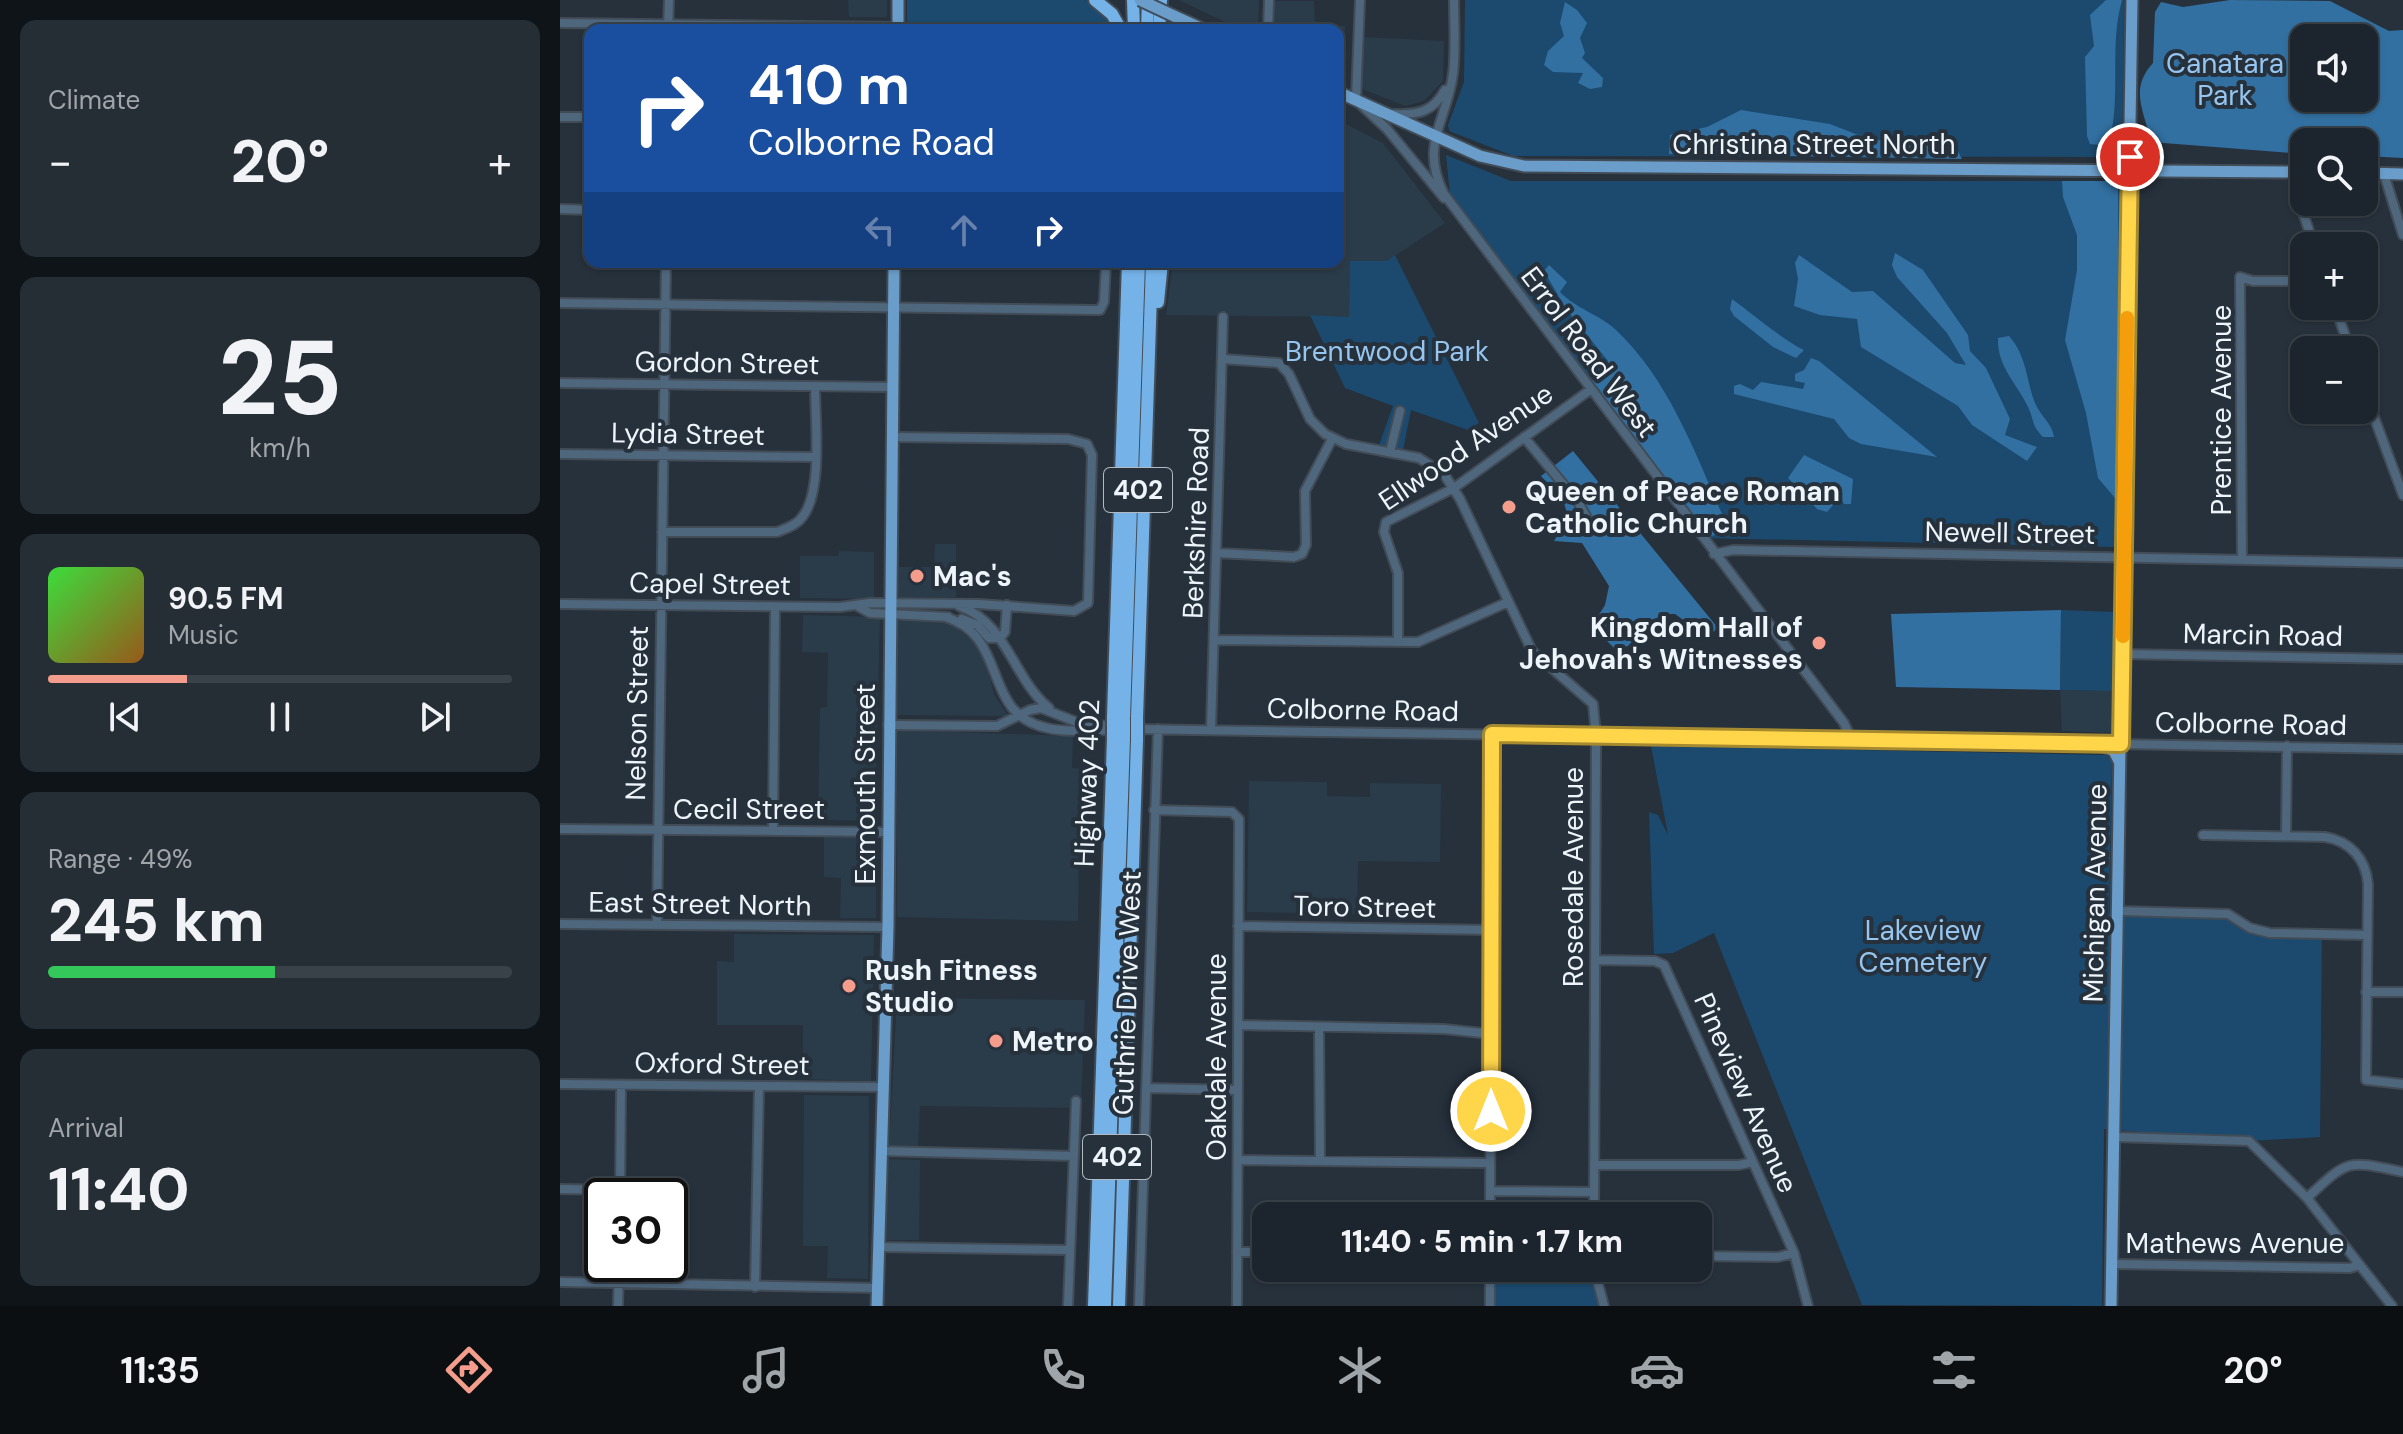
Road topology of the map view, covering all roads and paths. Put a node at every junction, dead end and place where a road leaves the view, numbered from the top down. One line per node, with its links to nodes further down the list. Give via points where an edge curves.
1 (669, 0): 14 (street)
2 (898, 0): 15 (main road)
3 (1095, 0): 16 (highway)
4 (1137, 0): 17 (highway); 21 (main road, bridge)
5 (1148, 0): 18 (highway)
6 (1154, 0): 19 (highway)
7 (1162, 0): 20 (highway)
8 (1269, 0): 22 (street)
9 (1360, 0): 25 (street)
10 (1454, 0): 23 (street)
11 (2132, 0): 30 (main road, Michigan Avenue)
12 (560, 23): 13 (street)
13 (587, 24)
14 (668, 24)
15 (898, 24)
16 (1118, 24)
17 (1135, 24)
18 (1147, 24)
19 (1158, 24)
20 (1160, 24)
21 (1192, 24)
22 (1268, 24)
23 (1454, 62): 26 (street, via 1434,106 1415,115); 29 (street, Errol Road West)
24 (1344, 95): 25 (main road, Christina Street North)
25 (1356, 100): 26 (main road, Christina Street North); 35 (street)
26 (1388, 114): 29 (main road, Christina Street North)
27 (560, 117): 28 (street)
28 (584, 117)
29 (1434, 135): 30 (main road, Christina Street North, via 1493,160 1545,167); 35 (street, Errol Road West, via 1435,170)
30 (2130, 169): 31 (main road, Christina Street North); 74 (main road, Michigan Avenue)
31 (2290, 172)
32 (2378, 174): 33 (main road)
33 (2384, 174): 34 (main road); 38 (street)
34 (2403, 174)
35 (1452, 206): 57 (street, Errol Road West)
36 (560, 209): 37 (street)
37 (584, 210)
38 (2403, 235)
39 (666, 268): 49 (street, Nelson Street)
40 (894, 268): 50 (main road, Exmouth Street)
41 (1105, 268): 50 (street, via 1102,308)
42 (1125, 268): 95 (highway, Highway 402 / 402, via 1122,437)
43 (1139, 268): 95 (highway)
44 (1146, 268): 95 (highway, Highway 402 / 402)
45 (1152, 268): 58 (highway)
46 (1161, 268): 58 (highway)
47 (2290, 281): 75 (street, Prentice Avenue, via 2240,277)
48 (560, 303): 49 (street)
49 (666, 305): 50 (street); 54 (street, Nelson Street)
50 (894, 308): 56 (main road, Exmouth Street)
51 (1223, 317): 52 (street, Berkshire Road)
52 (1223, 359): 63 (street, via 1268,359 1282,365 1310,419); 72 (street, Berkshire Road)
53 (560, 383): 54 (street, Gordon Street)
54 (664, 385): 55 (street, Gordon Street); 66 (street, Nelson Street)
55 (815, 386): 56 (street, Gordon Street); 67 (street)
56 (893, 387): 61 (main road, Exmouth Street)
57 (1590, 390): 62 (street, Ellwood Avenue); 73 (street, Errol Road West)
58 (1150, 401): 95 (highway)
59 (1400, 411): 64 (street)
60 (2377, 424): 69 (street)
61 (892, 437): 80 (street, Capel Street, via 1068,439 1087,444 1092,455 1089,598 1074,611); 83 (main road, Exmouth Street)
62 (1524, 437): 68 (street, Ellwood Avenue); 70 (street)
63 (1332, 439): 64 (street, Rosedale Avenue); 72 (street, via 1305,491 1302,554)
64 (1390, 452): 68 (street, Rosedale Avenue, via 1437,468)
65 (560, 454): 66 (street, Lydia Street)
66 (663, 456): 67 (street, Lydia Street); 71 (street, Nelson Street)
67 (815, 457): 71 (street, via 813,497 793,525 777,532)
68 (1454, 488): 77 (street, Rosedale Avenue); 87 (street, Ellwood Avenue, via 1384,525 1398,573)
69 (2403, 495)
70 (1592, 527)
71 (662, 532): 81 (street, Nelson Street)
72 (1217, 553): 86 (street, Berkshire Road)
73 (1714, 554): 74 (street, Newell Street, via 1733,550); 100 (street, Errol Road West)
74 (2124, 557): 75 (street, Newell Street); 88 (main road, Michigan Avenue)
75 (2242, 559): 76 (street, Newell Street)
76 (2403, 563)
77 (1508, 602): 87 (street, via 1433,638); 99 (street, Rosedale Avenue, via 1534,654 1590,699)
78 (560, 604): 81 (street, Capel Street)
79 (951, 604): 80 (street, Capel Street); 83 (street, Capel Street); 85 (street, Capel Street, via 977,615)
80 (1007, 605): 85 (street)
81 (660, 606): 82 (street, Capel Street); 108 (street, Nelson Street)
82 (775, 607): 83 (street, Capel Street); 109 (street)
83 (889, 608): 84 (street, Capel Street); 93 (main road, Exmouth Street)
84 (945, 617): 85 (street, Capel Street, via 972,622 992,639); 91 (street, Capel Street, via 967,626 984,645 1002,696)
85 (1000, 638): 90 (street, Capel Street, via 1026,682)
86 (1214, 640): 87 (street); 97 (street, Berkshire Road)
87 (1398, 642)
88 (2122, 654): 89 (street, Marcin Road); 102 (main road, Michigan Avenue)
89 (2403, 659)
90 (1056, 712): 91 (street, Colborne Road, via 1034,709); 95 (street, Colborne Road, via 1079,723)
91 (1020, 716): 92 (street, Colborne Road); 94 (street, Colborne Road)
92 (1035, 724): 94 (street); 95 (street, Colborne Road, via 1057,730)
93 (888, 725): 94 (street, Colborne Road); 110 (main road, Exmouth Street)
94 (997, 726)
95 (1128, 728): 96 (street, Colborne Road); 168 (highway, Highway 402 / 402); 169 (highway); 170 (highway, Highway 402 / 402); 171 (highway)
96 (1158, 729): 97 (street, Colborne Road); 106 (street, Guthrie Drive West)
97 (1211, 729): 98 (street, Colborne Road)
98 (1492, 734): 99 (street, Colborne Road); 118 (street)
99 (1596, 735): 100 (street, Colborne Road); 120 (street, Rosedale Avenue)
100 (1851, 739): 101 (street, Colborne Road)
101 (2100, 744): 102 (street, Colborne Road); 105 (main road, via 2114,751)
102 (2121, 744): 103 (street, Colborne Road); 105 (main road, Michigan Avenue)
103 (2287, 746): 104 (street, Colborne Road); 112 (street)
104 (2403, 749)
105 (2121, 765): 113 (main road, Michigan Avenue)
106 (1154, 810): 116 (street, Oakdale Avenue, via 1232,812 1240,825); 131 (street, Guthrie Drive West)
107 (560, 829): 108 (street, Cecil Street)
108 (658, 830): 109 (street, Cecil Street); 115 (street, Nelson Street)
109 (773, 831): 110 (street, Cecil Street)
110 (889, 832): 117 (main road, Exmouth Street)
111 (2203, 835): 112 (street)
112 (2286, 836): 119 (street, via 2332,838 2358,856 2368,877)
113 (2119, 911): 119 (street, via 2228,914 2270,933); 134 (main road, Michigan Avenue)
114 (560, 924): 115 (street, East Street North)
115 (657, 925): 117 (street, East Street North)
116 (1238, 926): 118 (street, Toro Street); 123 (street, Oakdale Avenue)
117 (888, 927): 130 (main road, Exmouth Street)
118 (1492, 930): 125 (street)
119 (2367, 935): 121 (street)
120 (1595, 960): 139 (street, Pineview Avenue, via 1664,965); 141 (street, Rosedale Avenue)
121 (2366, 992): 122 (street); 127 (street, via 2365,1076 2368,1083)
122 (2403, 992)
123 (1238, 1025): 124 (street); 132 (street, Oakdale Avenue)
124 (1319, 1027): 125 (street); 138 (street)
125 (1491, 1034): 140 (street)
126 (560, 1084): 128 (street, Oxford Street)
127 (2403, 1084)
128 (621, 1085): 129 (street, Oxford Street); 143 (street)
129 (759, 1087): 130 (street, Oxford Street); 163 (street)
130 (883, 1087): 135 (main road, Exmouth Street)
131 (1146, 1088): 132 (street); 172 (street, Guthrie Drive West)
132 (1238, 1090): 137 (street, Oakdale Avenue)
133 (1076, 1101): 136 (street)
134 (2115, 1137): 148 (street, via 2249,1141); 157 (main road, Michigan Avenue)
135 (880, 1151): 136 (street); 151 (main road, Exmouth Street)
136 (1074, 1156): 152 (street)
137 (1238, 1160): 138 (street); 153 (street, Oakdale Avenue)
138 (1320, 1161): 140 (street)
139 (1753, 1162): 141 (street); 155 (street, Pineview Avenue)
140 (1490, 1163): 146 (street)
141 (1594, 1165): 147 (street, Rosedale Avenue)
142 (2403, 1172): 148 (street, via 2345,1164)
143 (620, 1178)
144 (560, 1189): 145 (street)
145 (584, 1191)
146 (1490, 1191): 147 (street); 149 (street)
147 (1594, 1192): 150 (street, Rosedale Avenue)
148 (2307, 1198): 158 (street)
149 (1490, 1202)
150 (1594, 1202)
151 (878, 1247): 152 (street); 164 (main road, Exmouth Street)
152 (1070, 1250): 167 (street)
153 (1237, 1252): 154 (street); 173 (street, Oakdale Avenue)
154 (1252, 1252)
155 (1794, 1253): 156 (street); 176 (street, Pineview Avenue)
156 (1712, 1256)
157 (2112, 1264): 158 (street, Mathews Avenue); 177 (main road, Michigan Avenue)
158 (2359, 1265): 178 (street)
159 (560, 1282): 162 (street)
160 (1490, 1282): 174 (street)
161 (1598, 1282): 175 (street)
162 (618, 1284): 163 (street); 165 (street)
163 (755, 1287): 164 (street)
164 (877, 1288): 166 (main road, Exmouth Street)
165 (618, 1306)
166 (877, 1306)
167 (1068, 1306)
168 (1091, 1306)
169 (1105, 1306)
170 (1112, 1306)
171 (1119, 1306)
172 (1139, 1306)
173 (1237, 1306)
174 (1490, 1306)
175 (1604, 1306)
176 (1808, 1306)
177 (2111, 1306)
178 (2392, 1306)

